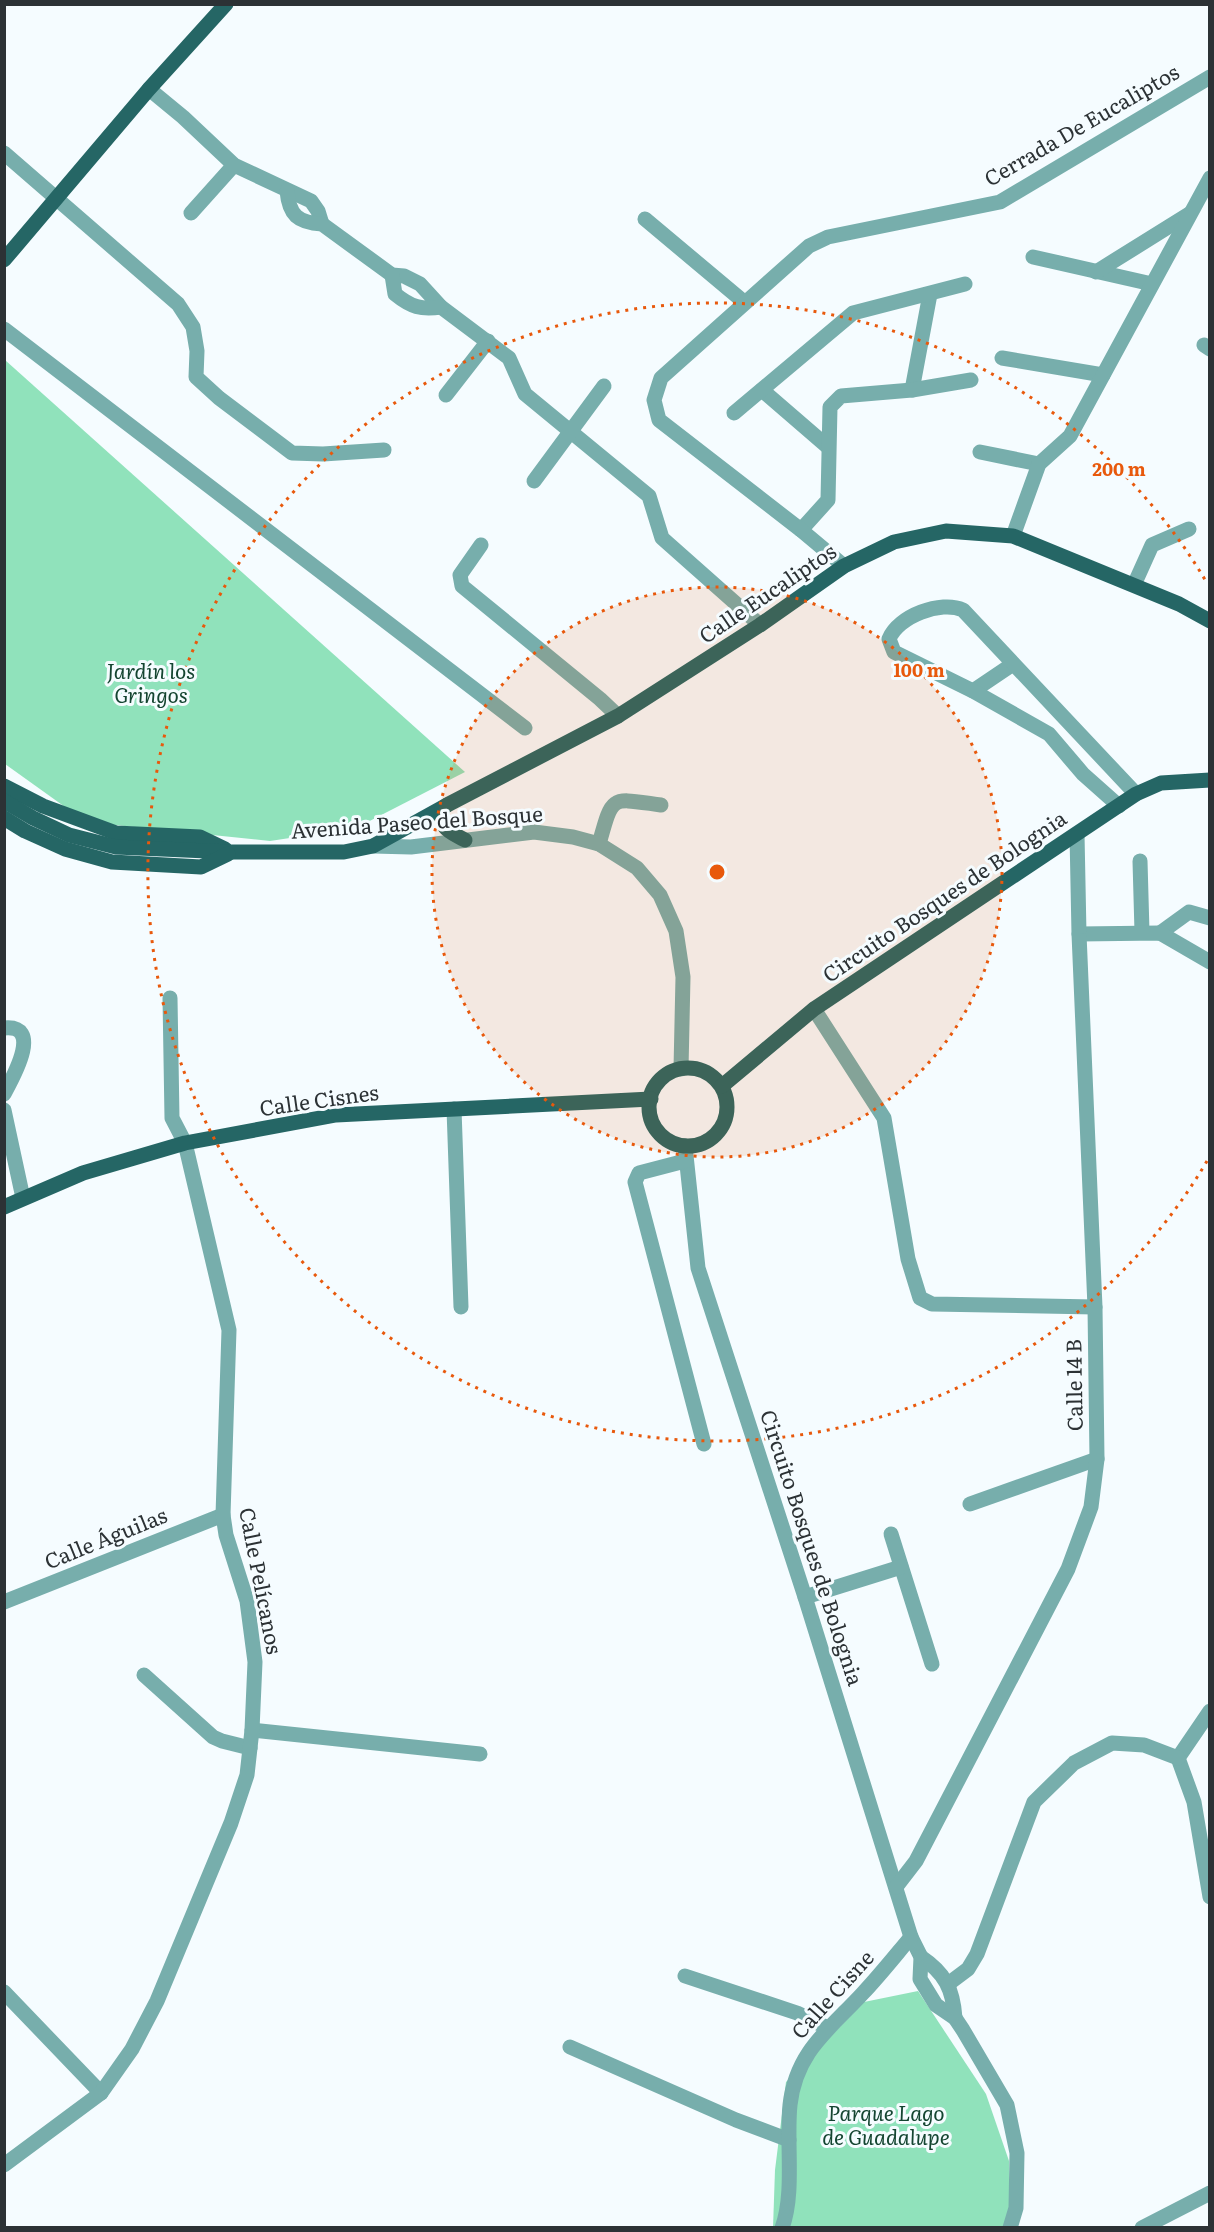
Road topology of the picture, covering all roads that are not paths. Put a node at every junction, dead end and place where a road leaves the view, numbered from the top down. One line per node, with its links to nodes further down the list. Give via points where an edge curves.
1 (226, 4): 3 (main road)
2 (1209, 77): 18 (street, Cerrada De Eucaliptos, via 1000,202 828,237 809,246)
3 (149, 89): 5 (street); 7 (main road)
4 (4, 153): 7 (street)
5 (234, 165): 9 (street); 14 (street, via 311,201 322,224)
6 (1209, 178): 8 (street)
7 (56, 198): 12 (main road); 32 (street, via 178,304 194,327 196,377 219,398 292,453)
8 (1191, 212): 13 (street); 16 (street)
9 (191, 213)
10 (645, 219): 18 (street)
11 (1033, 258): 13 (street)
12 (4, 260)
13 (1096, 272): 16 (street)
14 (392, 275): 19 (street, via 420,284); 19 (street, via 395,294 408,305 425,309)
15 (965, 284): 17 (street)
16 (1152, 284): 23 (street)
17 (930, 294): 26 (street, via 853,313); 27 (street)
18 (744, 302): 36 (street, Cerrada De Eucaliptos, via 661,378 654,400 659,420)
19 (441, 306): 21 (street)
20 (4, 329): 47 (street)
21 (488, 341): 28 (street); 30 (street, via 509,358 525,394)
22 (1002, 358): 23 (street)
23 (1103, 375): 34 (street, via 1070,436)
24 (971, 380): 27 (street)
25 (604, 386): 30 (street)
26 (762, 390): 29 (street); 31 (street)
27 (912, 390): 31 (street, via 841,396 830,407)
28 (446, 395)
29 (734, 413)
30 (571, 430): 35 (street); 43 (street, via 649,496 662,538)
31 (828, 447): 36 (street, via 828,500)
32 (384, 450)
33 (980, 452): 34 (street)
34 (1039, 464): 38 (street)
35 (534, 481)
36 (801, 530): 40 (street, Cerrada De Eucaliptos)
37 (1189, 530): 41 (street, via 1152,545)
38 (1013, 536): 40 (main road, Calle Eucaliptos, via 946,531 894,542); 41 (main road, Calle Eucaliptos)
39 (481, 545): 46 (street, via 460,575 462,586)
40 (844, 566): 43 (main road, Calle Eucaliptos)
41 (1134, 585): 42 (main road, Calle Eucaliptos, via 1179,603)
42 (1209, 621)
43 (760, 625): 46 (main road, Calle Eucaliptos)
44 (1013, 664): 45 (street); 45 (street, via 958,608 922,613 894,630 890,639 894,652); 50 (street)
45 (973, 691): 54 (street, via 1049,734 1083,774)
46 (618, 716): 52 (main road, Calle Eucaliptos)
47 (525, 728)
48 (1209, 780): 50 (main road, Circuito Bosques de Bolognia, via 1161,783)
49 (4, 786): 60 (main road, Avenida Paseo del Bosque, via 43,806 116,833 200,837)
50 (1136, 795): 54 (main road, Circuito Bosques de Bolognia)
51 (4, 801): 60 (main road, via 69,835 116,848)
52 (447, 805): 57 (main road, via 442,809 441,820 446,830); 59 (main road, Calle Eucaliptos)
53 (661, 805): 58 (street, via 616,802)
54 (1119, 806): 56 (main road, Circuito Bosques de Bolognia)
55 (4, 818): 60 (main road, Avenida Paseo del Bosque, via 65,849 112,862 201,867)
56 (1077, 834): 65 (street, Calle 14 B); 68 (main road, Circuito Bosques de Bolognia)
57 (465, 840): 58 (street, Avenida Paseo del Bosque, via 534,832); 59 (street, Avenida Paseo del Bosque, via 411,847)
58 (599, 844): 70 (street, Avenida Paseo del Bosque, via 637,867 660,895 676,931 683,977)
59 (373, 846): 60 (main road, Avenida Paseo del Bosque, via 344,852)
60 (230, 852)
61 (1140, 861): 63 (street)
62 (1209, 918): 64 (street, via 1189,912)
63 (1142, 932): 64 (street); 65 (street)
64 (1160, 933): 66 (street)
65 (1079, 934): 81 (street, Calle 14 B)
66 (1209, 962)
67 (170, 998): 76 (street, Calle Pelícanos, via 172,1118)
68 (814, 1009): 71 (main road, Circuito Bosques de Bolognia); 81 (street, via 884,1118 908,1259 920,1298 932,1304)
69 (4, 1028): 72 (street, via 19,1031 24,1043 22,1057)
70 (681, 1069): 71 (main road, via 704,1071); 73 (main road, via 661,1080)
71 (722, 1086): 77 (main road, via 727,1099 724,1124 716,1135)
72 (4, 1094)
73 (651, 1099): 74 (main road, Calle Cisnes); 77 (main road, via 656,1130)
74 (454, 1109): 76 (main road, Calle Cisnes, via 336,1115); 80 (street)
75 (4, 1110): 78 (street)
76 (185, 1143): 78 (main road, Calle Cisnes, via 83,1173); 85 (street, Calle Pelícanos, via 229,1330)
77 (685, 1153): 82 (street, via 639,1173 635,1182); 88 (street, Circuito Bosques de Bolognia, via 698,1268)
78 (23, 1198): 79 (main road, Calle Cisnes)
79 (4, 1208)
80 (461, 1307)
81 (1095, 1307): 83 (street, Calle 14 B)
82 (704, 1444)
83 (1097, 1459): 84 (street); 97 (street, Calle 14 B, via 1091,1508 1068,1569 916,1861)
84 (970, 1504)
85 (223, 1515): 89 (street, Calle Águilas); 93 (street, Calle Pelícanos, via 247,1601 255,1662)
86 (891, 1534): 87 (street)
87 (901, 1567): 88 (street); 90 (street)
88 (805, 1597): 97 (street, Circuito Bosques de Bolognia)
89 (4, 1602)
90 (932, 1665)
91 (144, 1675): 94 (street, via 213,1737)
92 (1209, 1711): 96 (street)
93 (252, 1730): 94 (street, Calle Pelícanos); 95 (street)
94 (250, 1748): 107 (street, Calle Pelícanos, via 247,1775 231,1823 157,2001 132,2049)
95 (480, 1754)
96 (1178, 1758): 98 (street, via 1194,1802); 102 (street, via 1144,1745 1112,1743 1074,1763 1034,1802 977,1954 968,1968)
97 (896, 1887): 99 (street, Circuito Bosques de Bolognia)
98 (1209, 1897)
99 (911, 1937): 100 (street, Circuito Bosques de Bolognia); 105 (street, Calle Cisne)
100 (921, 1957): 102 (street, Circuito Bosques de Bolognia); 104 (street, Circuito Bosques de Bolognia, via 920,1979 936,2005)
101 (685, 1976): 105 (street, via 797,2013)
102 (948, 1984): 104 (street, Circuito Bosques de Bolognia)
103 (4, 1992): 107 (street)
104 (955, 2018): 112 (street, Circuito Bosques de Bolognia, via 1007,2105 1017,2153 1016,2208)
105 (828, 2028): 108 (street, Calle Cisne, via 802,2060 793,2084)
106 (570, 2047): 108 (street)
107 (101, 2093): 109 (street, Calle Pelícanos)
108 (789, 2140): 111 (street, Calle Cisne)
109 (4, 2165)
110 (1209, 2193): 113 (street)
111 (782, 2228)
112 (1010, 2228)
113 (1142, 2228)

